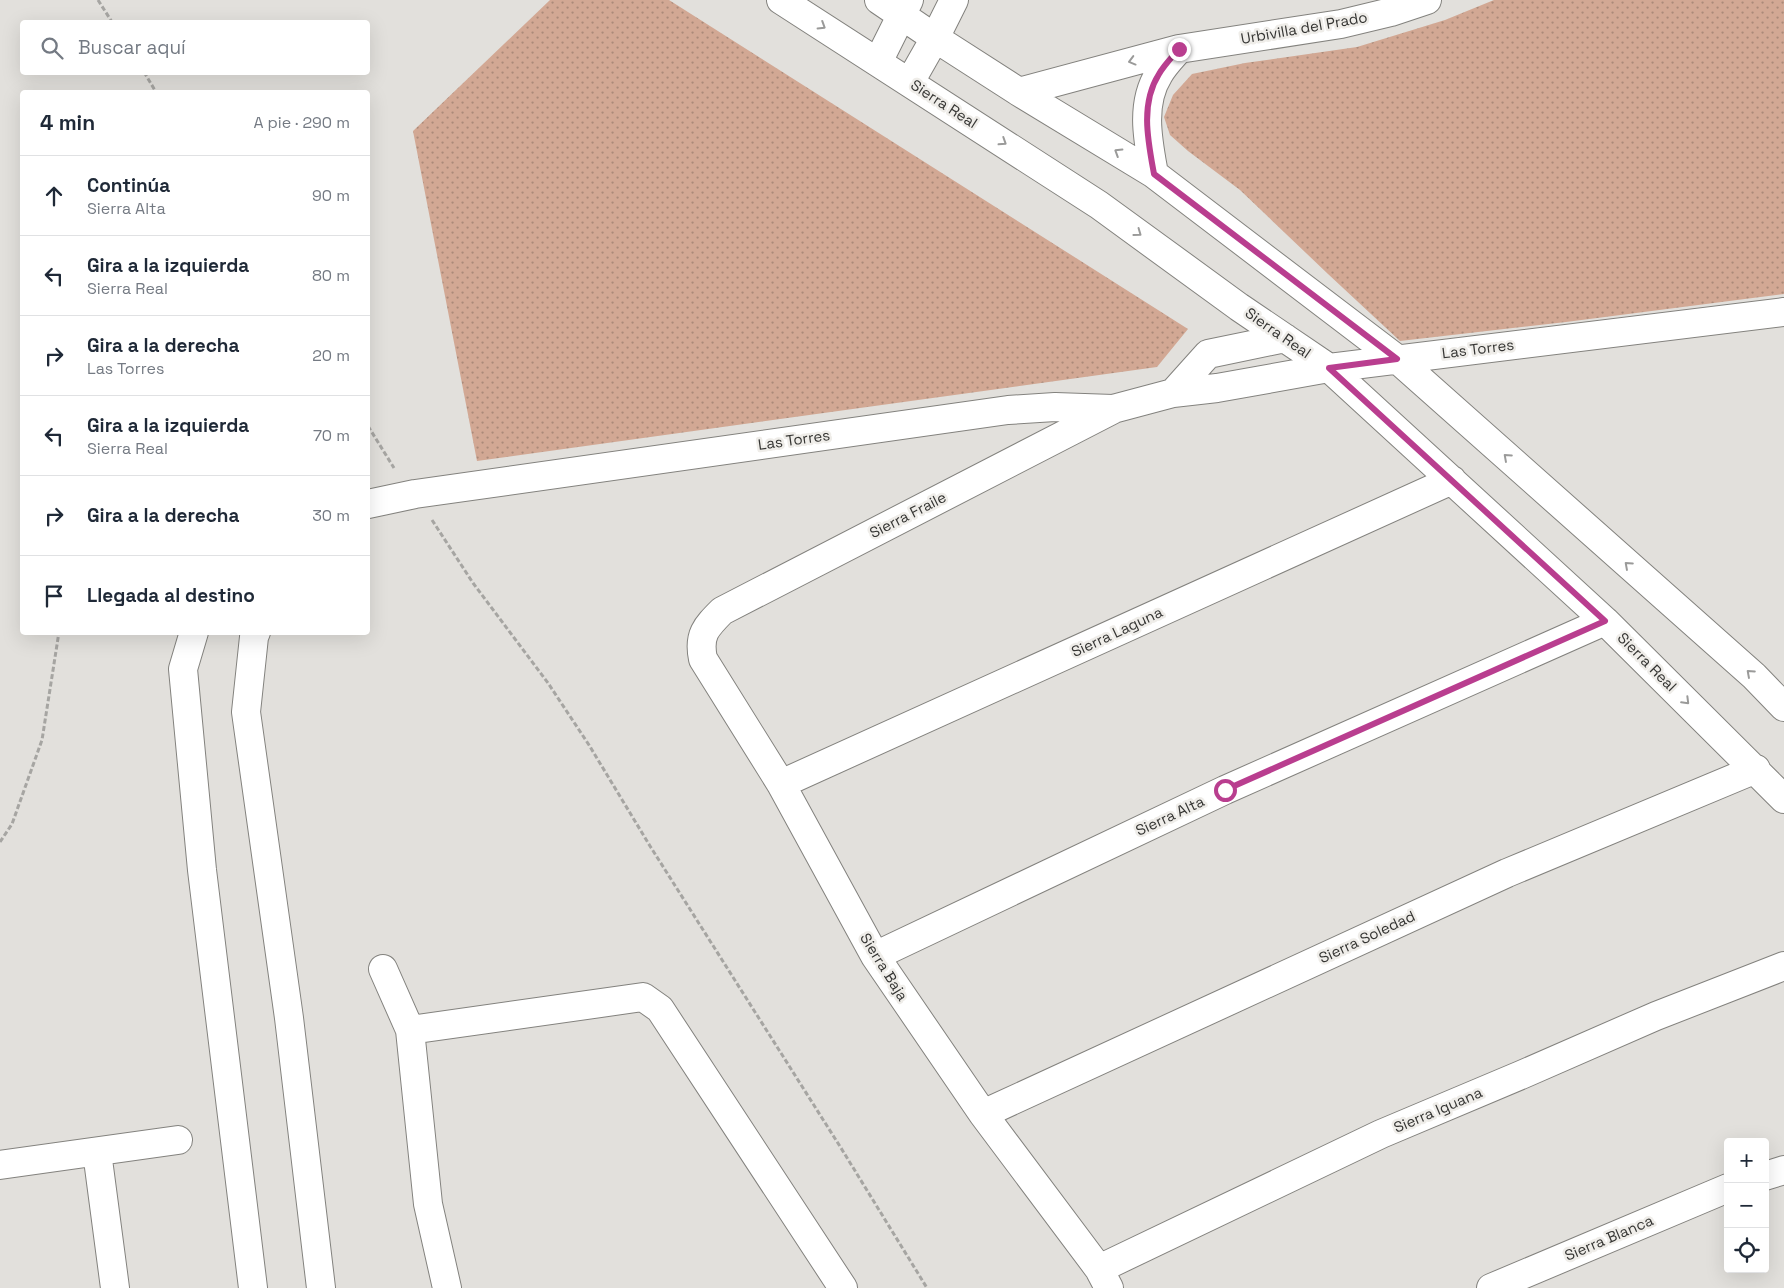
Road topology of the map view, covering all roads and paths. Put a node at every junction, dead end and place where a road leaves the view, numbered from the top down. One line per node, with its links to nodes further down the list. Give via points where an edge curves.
1 (98, 0): 7 (path)
2 (781, 0): 10 (street, Sierra Real, one-way to 10)
3 (879, 0): 6 (street)
4 (954, 0): 8 (street)
5 (1427, 0): 9 (street, Urbivilla del Prado, via 1341,24)
6 (906, 7): 8 (street); 10 (street)
7 (111, 20)
8 (935, 38): 12 (street); 14 (street)
9 (1179, 49): 14 (street, Urbivilla del Prado, one-way to 14); 15 (street, via 1158,75 1150,96 1146,117)
10 (878, 62): 12 (street, Sierra Real)
11 (146, 75): 13 (path)
12 (910, 82): 17 (street, Sierra Real, one-way to 17, via 1099,205)
13 (155, 90)
14 (1020, 92): 15 (street, one-way to 14)
15 (1154, 174): 18 (street)
16 (1784, 312): 18 (street, Las Torres)
17 (1285, 338): 19 (street, Sierra Real); 20 (street, via 1208,354)
18 (1397, 359): 19 (street, Las Torres); 32 (street, one-way to 18, via 1754,676)
19 (1329, 368): 20 (street, Las Torres); 23 (street, Sierra Real)
20 (1173, 393): 21 (street, Las Torres)
21 (1112, 410): 24 (street, Las Torres, via 1055,407 1008,410); 28 (street, Sierra Fraile, via 722,611)
22 (370, 429): 24 (path)
23 (1452, 480): 27 (street, Sierra Real); 34 (street, Sierra Laguna)
24 (415, 494): 25 (street, Las Torres); 26 (street); 54 (path, via 473,583 548,682 589,745)
25 (370, 504)
26 (370, 522)
27 (1605, 621): 33 (street, Sierra Real, one-way to 33); 37 (street, Sierra Alta, via 1225,790)
28 (706, 626): 34 (street, Sierra Baja, via 700,647 703,659)
29 (59, 635): 36 (path, via 42,740 12,824)
30 (193, 635): 50 (street, via 183,669 202,870)
31 (255, 635): 51 (street, via 246,712)
32 (1784, 707)
33 (1756, 769): 35 (street, Sierra Real); 41 (street, Sierra Soledad, via 1508,872)
34 (781, 784): 37 (street, Sierra Baja)
35 (1784, 799)
36 (0, 842)
37 (875, 956): 41 (street, Sierra Baja)
38 (1784, 966): 48 (street, Sierra Iguana, via 1656,1016 1380,1134)
39 (383, 969): 40 (street)
40 (410, 1030): 52 (street, via 428,1204); 53 (street, via 643,997 660,1009)
41 (984, 1114): 48 (street, Sierra Baja)
42 (178, 1140): 43 (street)
43 (97, 1152): 44 (street); 49 (street)
44 (0, 1165)
45 (1784, 1170): 46 (street)
46 (1769, 1175)
47 (1724, 1190): 55 (street, Sierra Blanca)
48 (1104, 1278)
49 (116, 1288)
50 (253, 1288)
51 (321, 1288)
52 (446, 1288)
53 (844, 1288)
54 (927, 1288)
55 (1491, 1288)

